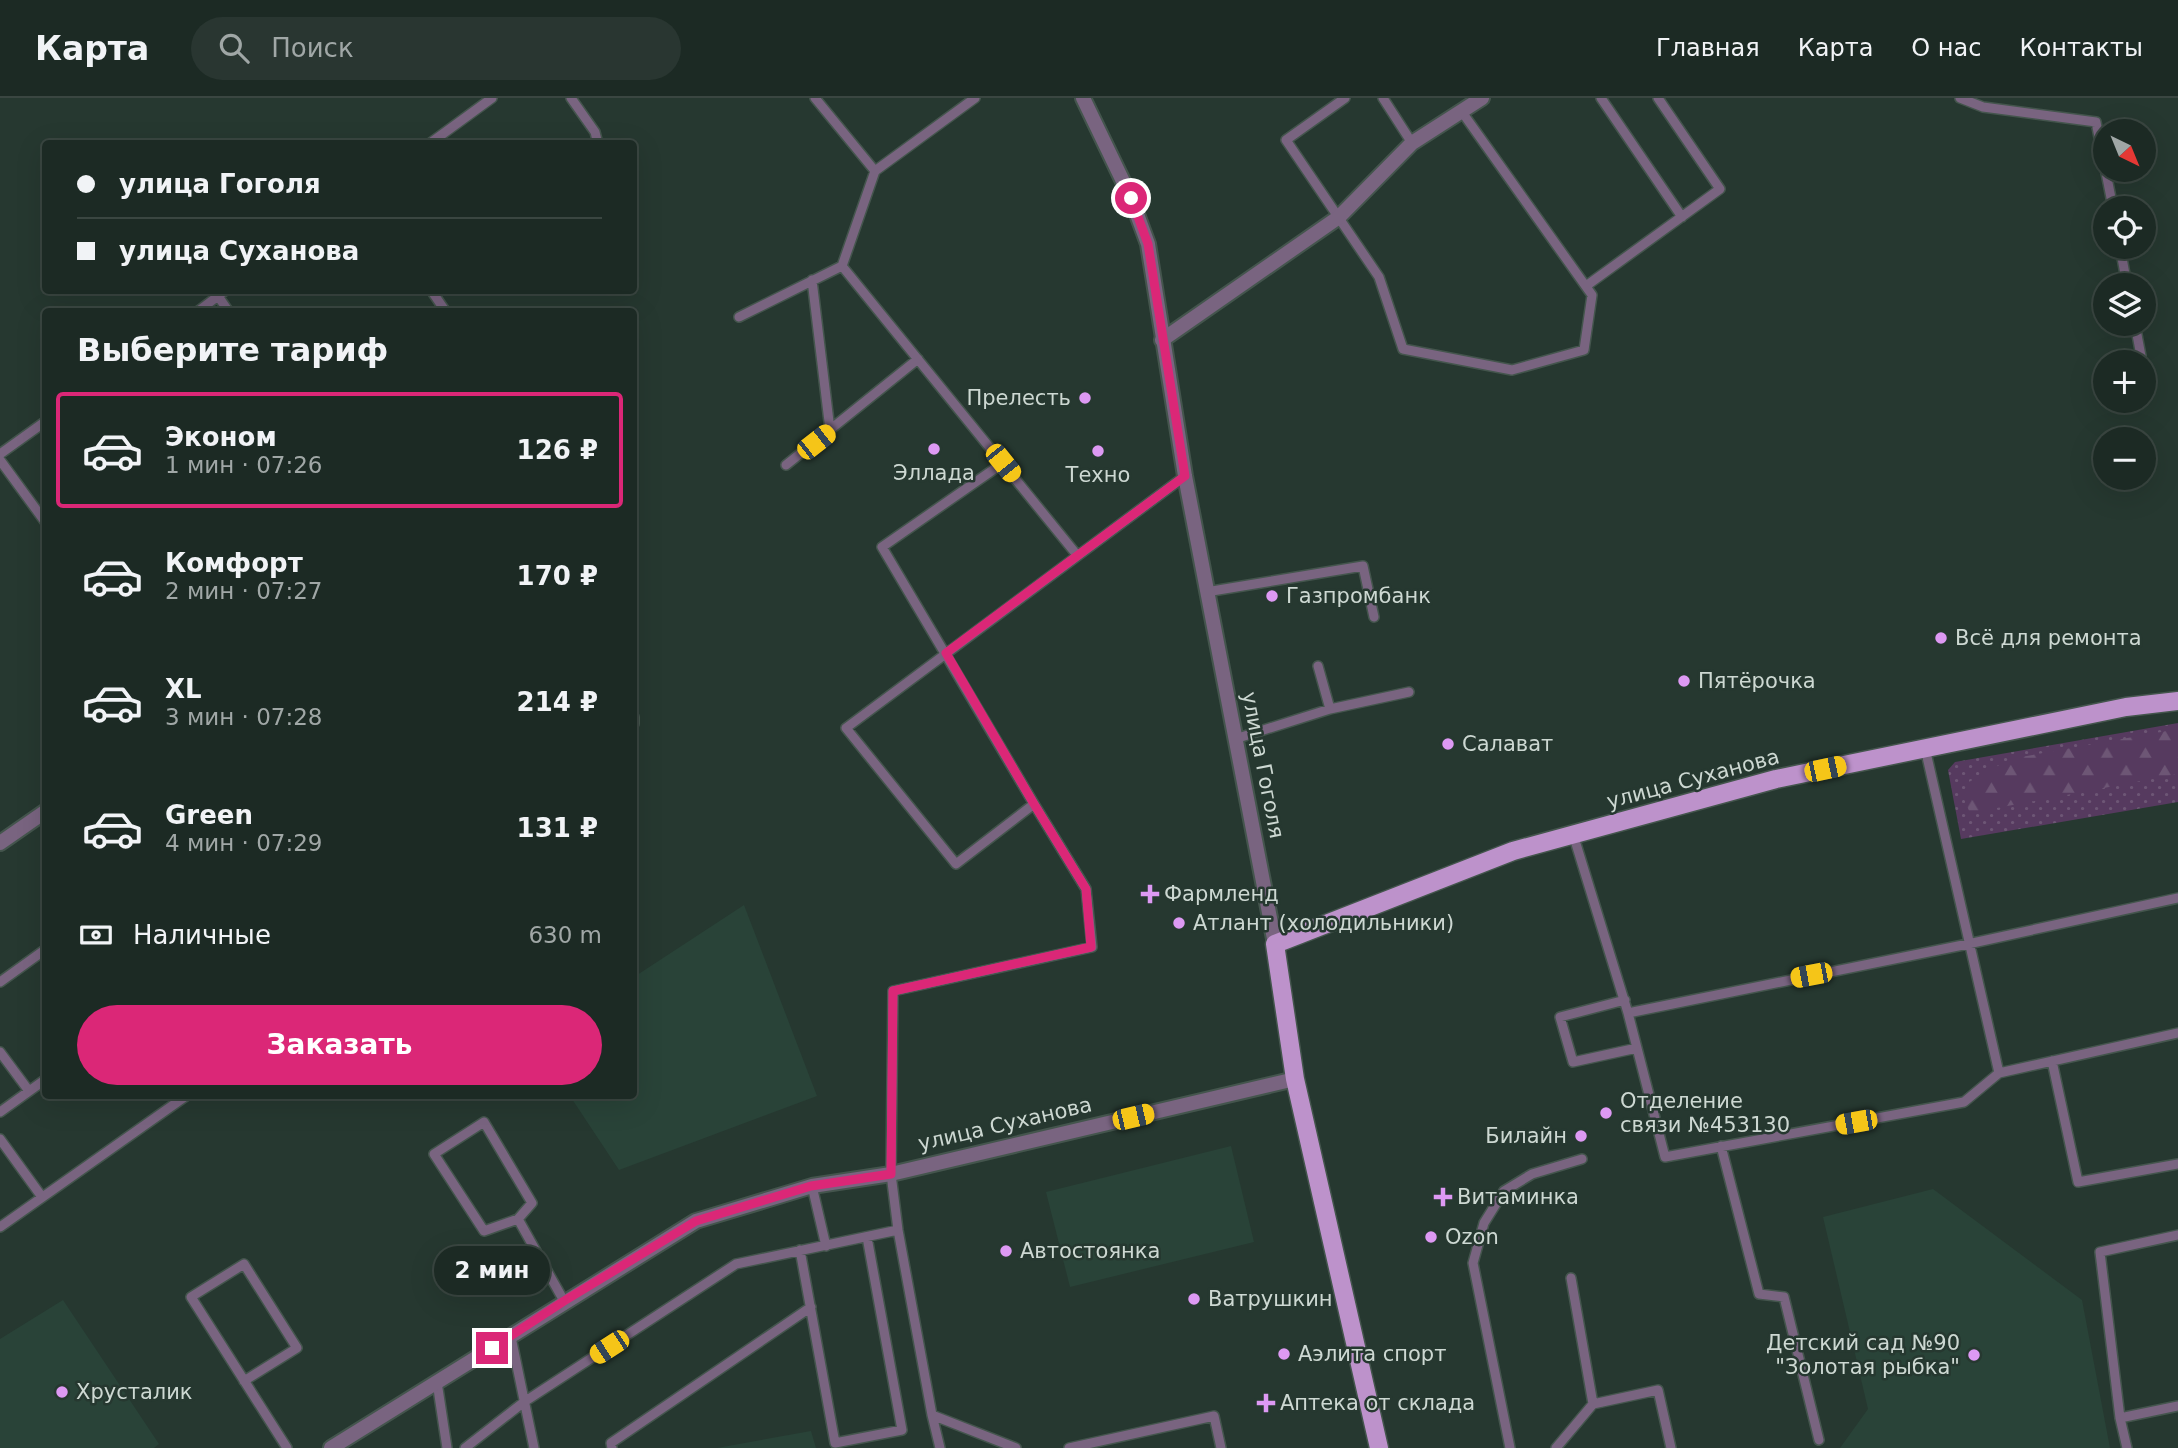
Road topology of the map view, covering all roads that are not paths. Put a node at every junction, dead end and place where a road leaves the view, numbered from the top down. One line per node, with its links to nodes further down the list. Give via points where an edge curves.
1 (492, 98): 13 (lane)
2 (571, 98): 14 (lane)
3 (816, 98): 16 (lane)
4 (975, 98): 16 (lane)
5 (1083, 98): 26 (street, улица Гоголя, via 1148,244)
6 (1345, 98): 18 (lane, via 1286,140)
7 (1383, 98): 15 (lane)
8 (1482, 98): 12 (street)
9 (1601, 98): 19 (lane)
10 (1658, 98): 19 (lane, via 1720,190)
11 (1960, 98): 17 (lane, via 1983,107 2096,122)
12 (1462, 111): 15 (street); 22 (lane)
13 (434, 140)
14 (597, 140)
15 (1412, 143): 18 (street)
16 (875, 171): 20 (lane)
17 (2111, 196)
18 (1339, 217): 22 (lane, via 1380,277 1404,349 1512,370 1584,350 1592,295); 26 (street)
19 (1682, 217): 22 (lane)
20 (842, 266): 21 (lane); 27 (lane)
21 (812, 281): 25 (lane); 29 (lane)
22 (1586, 286)
23 (221, 294): 24 (lane)
24 (202, 308)
25 (739, 317)
26 (1162, 340): 34 (street, улица Гоголя)
27 (918, 359): 29 (lane); 32 (lane)
28 (42, 424): 30 (lane)
29 (831, 430): 33 (lane)
30 (0, 454)
31 (0, 460): 35 (lane)
32 (1003, 463): 36 (lane); 39 (lane, via 882,547)
33 (786, 466)
34 (1185, 476): 36 (lane); 37 (street, улица Гоголя)
35 (42, 518)
36 (1077, 555): 39 (lane)
37 (1206, 592): 38 (lane, via 1363,566); 44 (street, улица Гоголя)
38 (1374, 617)
39 (946, 653): 46 (lane); 46 (lane, via 846,728 956,864)
40 (1318, 666): 43 (lane)
41 (1409, 692): 43 (lane)
42 (2178, 701): 45 (main road, улица Суханова, via 2126,707)
43 (1330, 709): 44 (lane)
44 (1235, 739): 51 (street, улица Гоголя)
45 (1925, 748): 48 (main road, улица Суханова, via 1776,779); 52 (lane)
46 (1034, 804): 71 (lane, via 1086,889 1091,947 893,991)
47 (42, 814): 49 (street)
48 (1573, 834): 51 (main road, улица Суханова, via 1513,851); 55 (lane)
49 (0, 843)
50 (2178, 898): 52 (lane)
51 (1275, 944): 62 (main road, улица Гоголя)
52 (1968, 944): 56 (lane); 61 (lane)
53 (42, 952): 54 (lane)
54 (0, 982)
55 (1625, 1000): 56 (lane); 58 (lane, via 1560,1017 1573,1062)
56 (1628, 1013): 58 (lane)
57 (2178, 1033): 60 (lane)
58 (1637, 1048): 68 (lane, via 1665,1157)
59 (0, 1052): 64 (lane)
60 (2052, 1061): 61 (lane); 70 (lane, via 2078,1182)
61 (1999, 1073): 68 (lane, via 1965,1102)
62 (1295, 1079): 71 (street, улица Суханова); 103 (main road, улица Гоголя)
63 (42, 1082): 64 (lane)
64 (29, 1091): 66 (lane)
65 (182, 1099): 73 (lane)
66 (0, 1112)
67 (0, 1139): 73 (lane)
68 (1721, 1146): 92 (lane, via 1759,1294 1784,1297)
69 (1583, 1159): 104 (lane, via 1532,1174 1504,1191 1484,1223 1473,1263)
70 (2178, 1164)
71 (891, 1174): 72 (street, улица Суханова); 76 (lane)
72 (811, 1186): 79 (lane); 82 (street, улица Суханова, via 696,1221)
73 (42, 1197): 75 (lane)
74 (518, 1219): 74 (lane, via 533,1203 484,1122 434,1154 484,1231); 82 (lane)
75 (0, 1227)
76 (898, 1230): 78 (lane); 90 (lane)
77 (2178, 1235): 91 (lane, via 2100,1252)
78 (867, 1237): 79 (lane); 83 (lane, via 902,1430 835,1443)
79 (826, 1245): 80 (lane)
80 (800, 1250): 83 (lane); 87 (lane, via 736,1264)
81 (1571, 1278): 88 (lane)
82 (564, 1301): 84 (street, улица Суханова)
83 (811, 1307): 98 (lane, via 611,1443)
84 (510, 1337): 86 (street, улица Суханова); 87 (lane)
85 (244, 1381): 85 (lane, via 191,1297 244,1264 297,1348); 93 (lane)
86 (437, 1382): 94 (street, улица Суханова); 95 (lane)
87 (524, 1402): 96 (lane); 97 (lane)
88 (1593, 1404): 105 (lane); 106 (lane, via 1658,1390)
89 (2178, 1406): 91 (lane)
90 (932, 1415): 99 (lane); 100 (lane)
91 (2120, 1418): 107 (lane)
92 (1819, 1440)
93 (287, 1448)
94 (331, 1448)
95 (447, 1448)
96 (466, 1448)
97 (534, 1448)
98 (612, 1448)
99 (940, 1448)
100 (1016, 1448)
101 (1069, 1448): 102 (lane, via 1214,1416)
102 (1221, 1448)
103 (1379, 1448)
104 (1510, 1448)
105 (1556, 1448)
106 (1671, 1448)
107 (2127, 1448)

